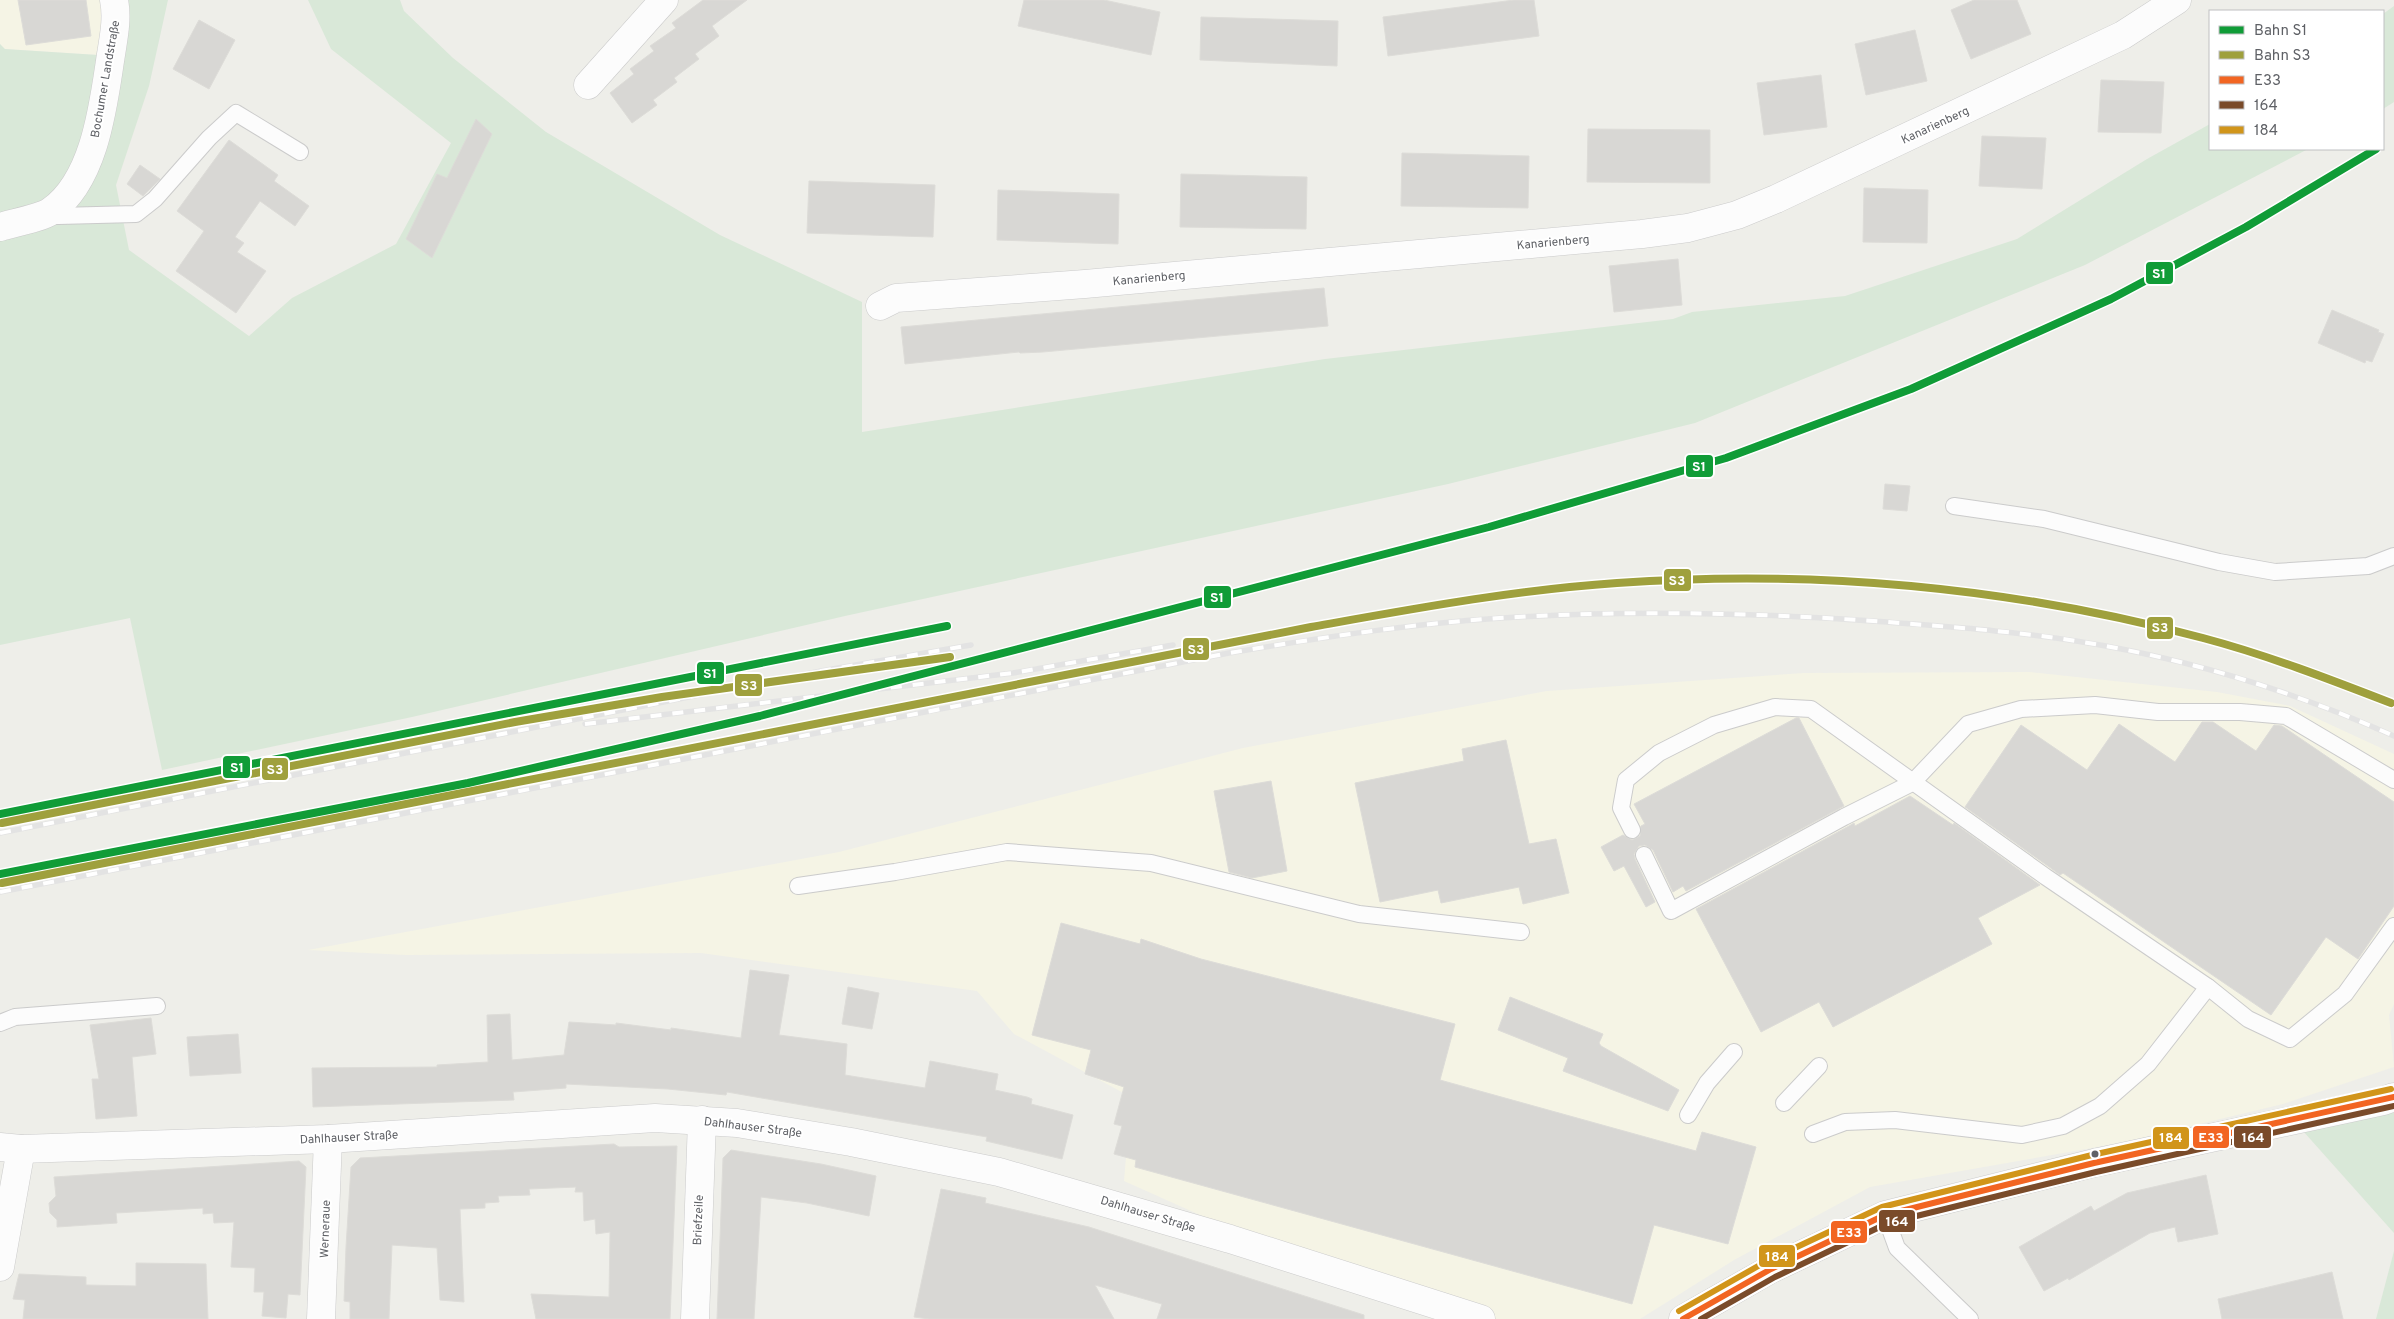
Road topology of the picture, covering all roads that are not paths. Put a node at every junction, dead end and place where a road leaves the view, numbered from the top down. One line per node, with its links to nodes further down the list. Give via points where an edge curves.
1 (114, 0): 6 (street, Bochumer Landstraße, via 117,14 92,151 67,195)
2 (664, 0): 4 (street)
3 (2177, 0): 8 (street, Kanarienberg, via 2122,35 1776,200 1688,228 896,298)
4 (588, 85)
5 (300, 152): 6 (lane, via 236,113 155,199 136,214 58,216)
6 (50, 212): 7 (street, Bochumer Landstraße)
7 (0, 227)
8 (880, 306)
9 (1954, 506): 10 (lane, via 2044,519 2219,562 2275,572 2368,566)
10 (2394, 556)
11 (2394, 780): 12 (lane, via 2286,716 2240,712 2158,712 2095,705 2021,709 1968,724)
12 (1912, 783): 13 (lane, via 1811,709 1775,707 1714,725 1659,753 1626,780 1621,808); 14 (lane, via 1671,911); 18 (lane)
13 (1632, 830)
14 (1644, 855)
15 (798, 886): 17 (lane, via 1007,852 1151,863 1359,914)
16 (2394, 926): 18 (lane, via 2345,994 2290,1040 2248,1020)
17 (1522, 932)
18 (2208, 987): 27 (lane, via 2148,1064 2100,1106 2063,1126 2022,1135 1895,1120 1845,1122)
19 (157, 1006): 20 (lane, via 15,1017)
20 (0, 1023)
21 (1734, 1052): 25 (lane, via 1707,1083)
22 (1819, 1066): 24 (lane)
23 (2394, 1097): 30 (street, via 2085,1165)
24 (1784, 1103)
25 (1688, 1115)
26 (702, 1120): 28 (street, Dahlhauser Straße, via 607,1120); 33 (street, Briefzeile); 34 (street, Dahlhauser Straße, via 773,1128 999,1172 1230,1239)
27 (1813, 1134)
28 (328, 1140): 29 (street, Dahlhauser Straße); 32 (street, Werneraue)
29 (11, 1148): 31 (street)
30 (1885, 1215): 35 (street, via 1771,1269); 36 (lane, via 1897,1248)
31 (0, 1267)
32 (321, 1319)
33 (695, 1319)
34 (1481, 1319)
35 (1683, 1319)
36 (1970, 1319)

